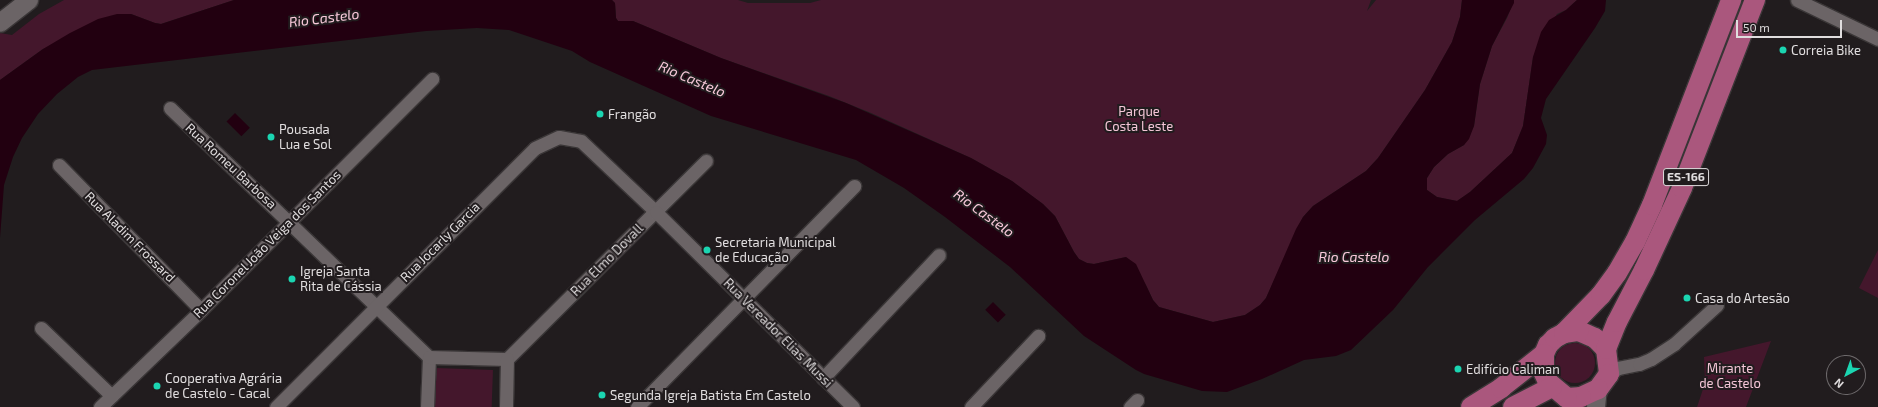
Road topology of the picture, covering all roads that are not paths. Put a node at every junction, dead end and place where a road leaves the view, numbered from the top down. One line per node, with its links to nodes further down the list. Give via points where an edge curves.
1 (30, 0): 5 (main road)
2 (1731, 0): 21 (main road, ES-166, via 1652,205 1635,242 1601,295)
3 (1756, 0): 23 (main road, ES-166, via 1682,188 1617,322)
4 (1797, 0): 6 (street)
5 (0, 23)
6 (1878, 39)
7 (432, 79): 14 (street, Rua Coronel João Veiga dos Santos)
8 (170, 108): 14 (street, Rua Romeu Barbosa)
9 (559, 137): 13 (street, Rua Vereador Elias Mussi, via 581,140); 18 (street, Rua Jocarly Garcia, via 535,148)
10 (706, 161): 13 (street, Rua Elmo Dovall)
11 (59, 165): 19 (street, Rua Aladim Frossard)
12 (854, 186): 16 (street)
13 (656, 212): 16 (street, Rua Vereador Elias Mussi); 26 (street, Rua Elmo Dovall)
14 (290, 221): 18 (street, Rua Romeu Barbosa); 19 (street, Rua Coronel João Veiga dos Santos)
15 (939, 255): 27 (street)
16 (744, 300): 27 (street, Rua Vereador Elias Mussi); 35 (street)
17 (1717, 305): 28 (street, via 1674,344)
18 (376, 306): 25 (street, Rua Romeu Barbosa); 32 (street, Rua Jocarly Garcia)
19 (201, 310): 29 (street, Rua Coronel João Veiga dos Santos)
20 (41, 328): 29 (street)
21 (1564, 333): 23 (main road, via 1585,332 1595,338); 24 (main road, ES-166, via 1548,345)
22 (1038, 336): 37 (street)
23 (1607, 352): 28 (main road, ES-166)
24 (1544, 354): 30 (main road, via 1544,373); 38 (main road, ES-166)
25 (429, 357): 26 (street); 33 (street)
26 (507, 359): 34 (street)
27 (823, 378): 36 (street, Rua Vereador Elias Mussi)
28 (1607, 384): 30 (main road, via 1581,397)
29 (112, 396): 31 (street, Rua Coronel João Veiga dos Santos)
30 (1565, 397): 39 (main road)
31 (100, 407)
32 (276, 407)
33 (427, 407)
34 (506, 407)
35 (637, 407)
36 (853, 407)
37 (971, 407)
38 (1471, 407)
39 (1513, 407)

